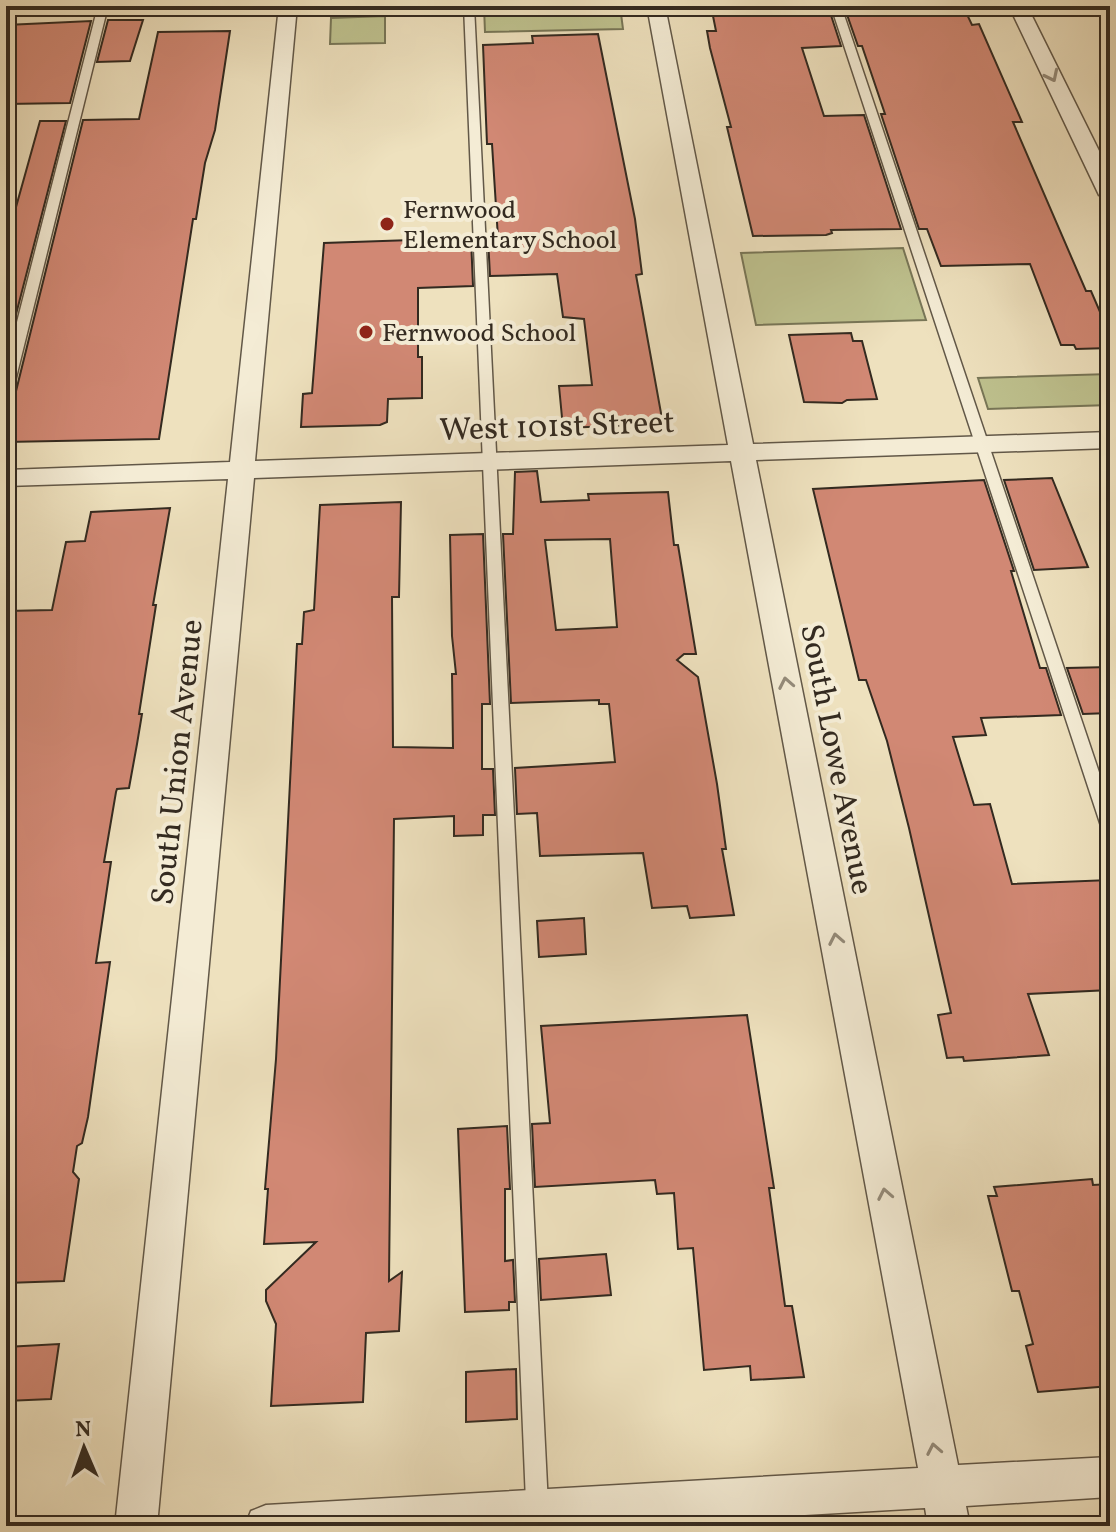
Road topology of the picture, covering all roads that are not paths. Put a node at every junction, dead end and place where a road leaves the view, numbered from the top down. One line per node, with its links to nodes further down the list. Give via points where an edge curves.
1 (103, 6): 8 (lane)
2 (288, 6): 13 (street, South Union Avenue)
3 (469, 6): 12 (lane)
4 (656, 6): 11 (street, South Lowe Avenue)
5 (836, 6): 10 (lane)
6 (1018, 6): 7 (street, one-way to 7)
7 (1110, 195)
8 (6, 390)
9 (1110, 440): 10 (street, West 101st Street)
10 (982, 445): 11 (street, West 101st Street); 15 (lane)
11 (742, 453): 12 (street, West 101st Street); 17 (street, South Lowe Avenue, one-way to 11)
12 (490, 462): 13 (street, West 101st Street); 18 (lane)
13 (242, 470): 14 (street, West 101st Street); 19 (street, South Union Avenue)
14 (6, 478)
15 (1110, 829)
16 (1110, 1477): 17 (street)
17 (945, 1506): 18 (street)
18 (538, 1518): 20 (street)
19 (136, 1526)
20 (266, 1526)

